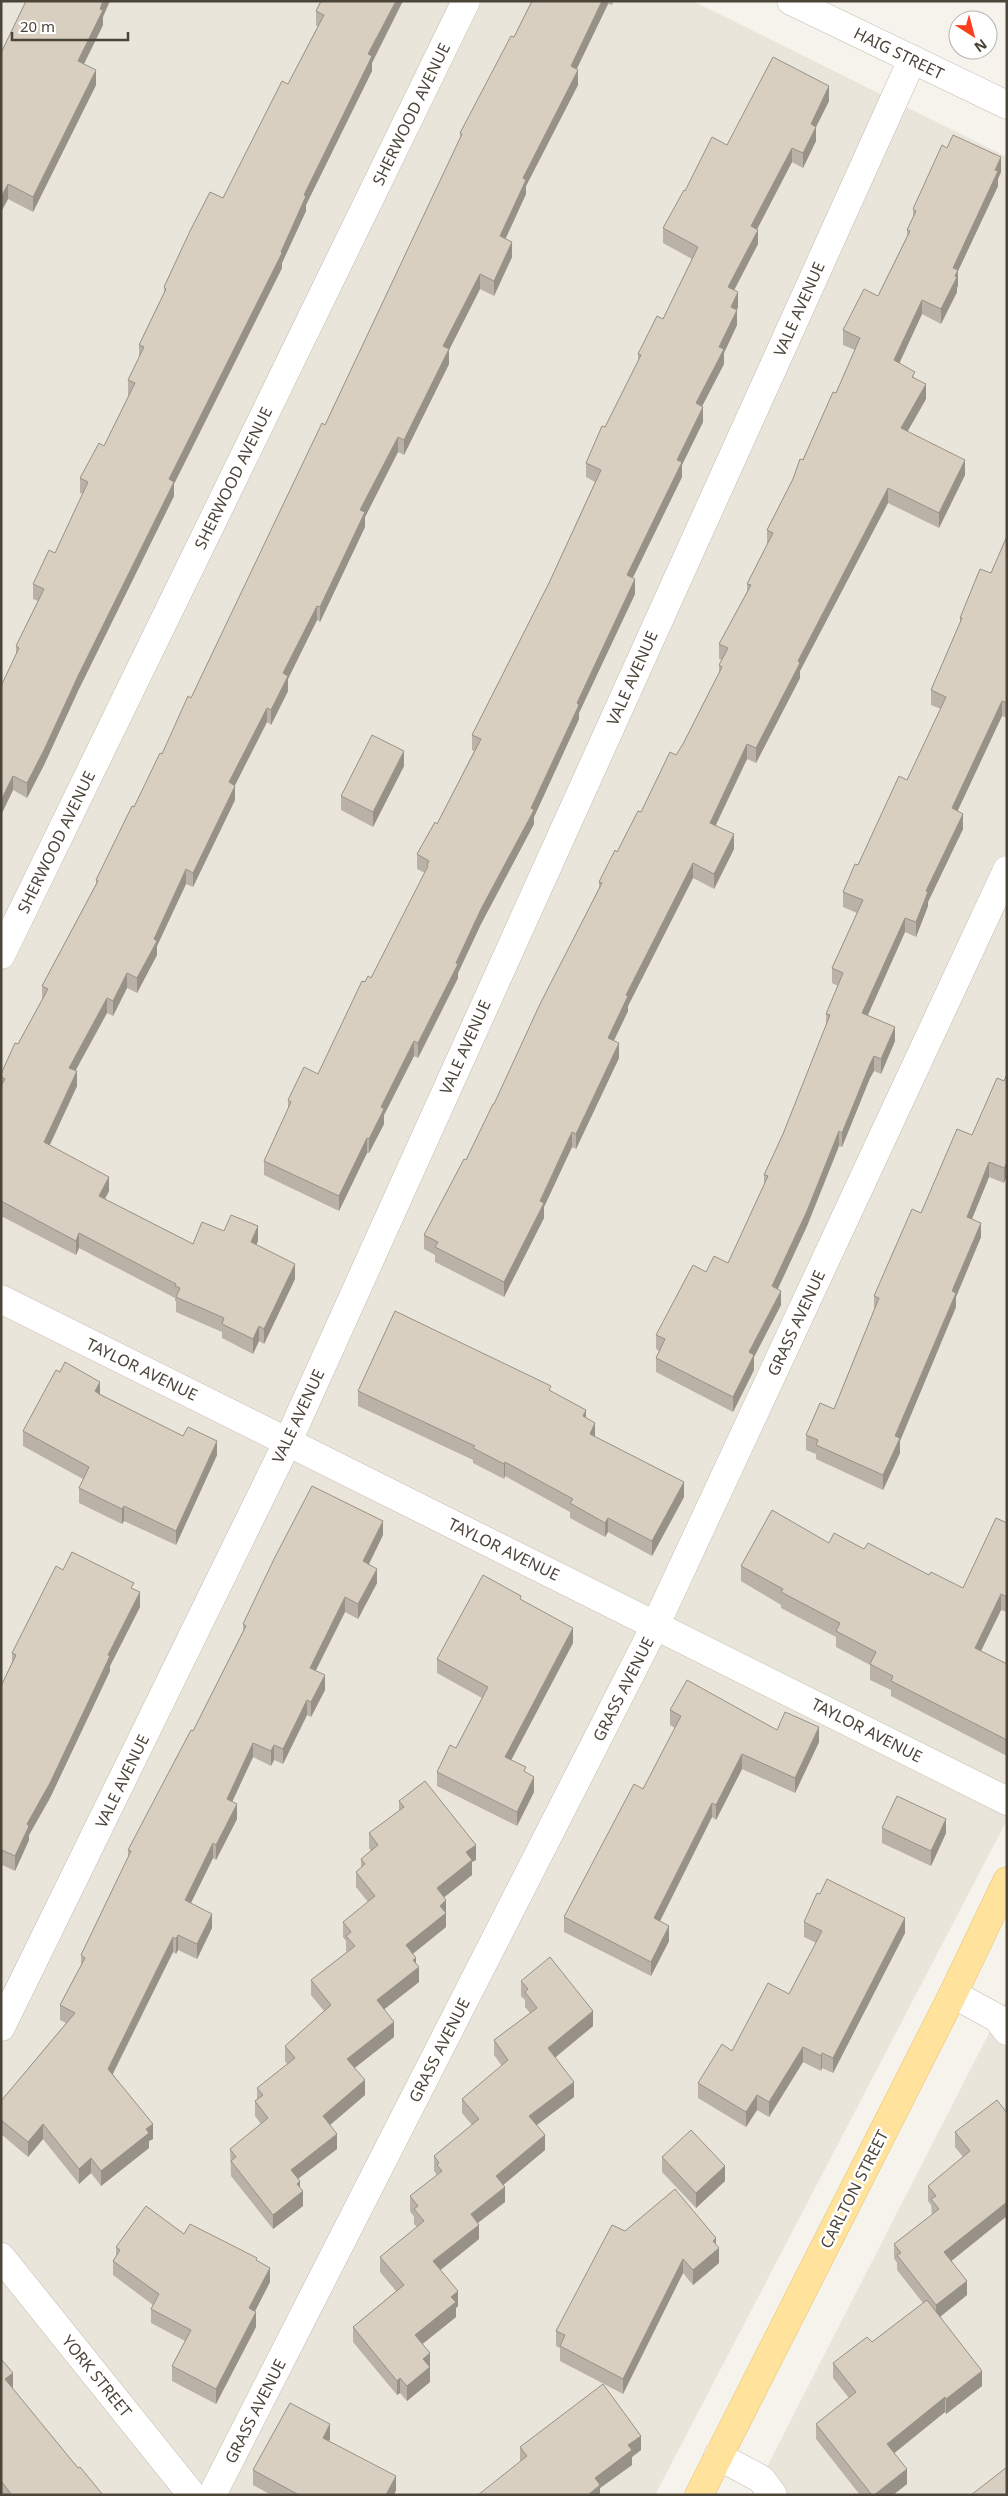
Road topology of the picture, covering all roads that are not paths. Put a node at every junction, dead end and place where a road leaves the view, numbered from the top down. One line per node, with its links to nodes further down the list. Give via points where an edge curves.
1 (466, 1): 6 (street, SHERWOOD AVENUE)
2 (791, 1): 3 (street, HAIG STREET)
3 (912, 60): 4 (street, HAIG STREET); 8 (street, VALE AVENUE)
4 (1007, 105)
5 (1007, 870): 9 (street, GRASS AVENUE)
6 (1, 955)
7 (1, 1299): 8 (street, TAYLOR AVENUE)
8 (288, 1441): 9 (street, TAYLOR AVENUE); 13 (street, VALE AVENUE)
9 (656, 1624): 10 (street, TAYLOR AVENUE); 18 (street, GRASS AVENUE)
10 (1007, 1801)
11 (1007, 1882): 12 (main road, CARLTON STREET)
12 (953, 1994): 14 (street, via 997,2018); 16 (main road, CARLTON STREET)
13 (1, 2027)
14 (1007, 2031)
15 (1, 2257): 17 (street, YORK STREET)
16 (718, 2456): 19 (main road, CARLTON STREET); 20 (street, via 761,2479)
17 (192, 2495)
18 (212, 2495)
19 (698, 2495)
20 (773, 2495)

